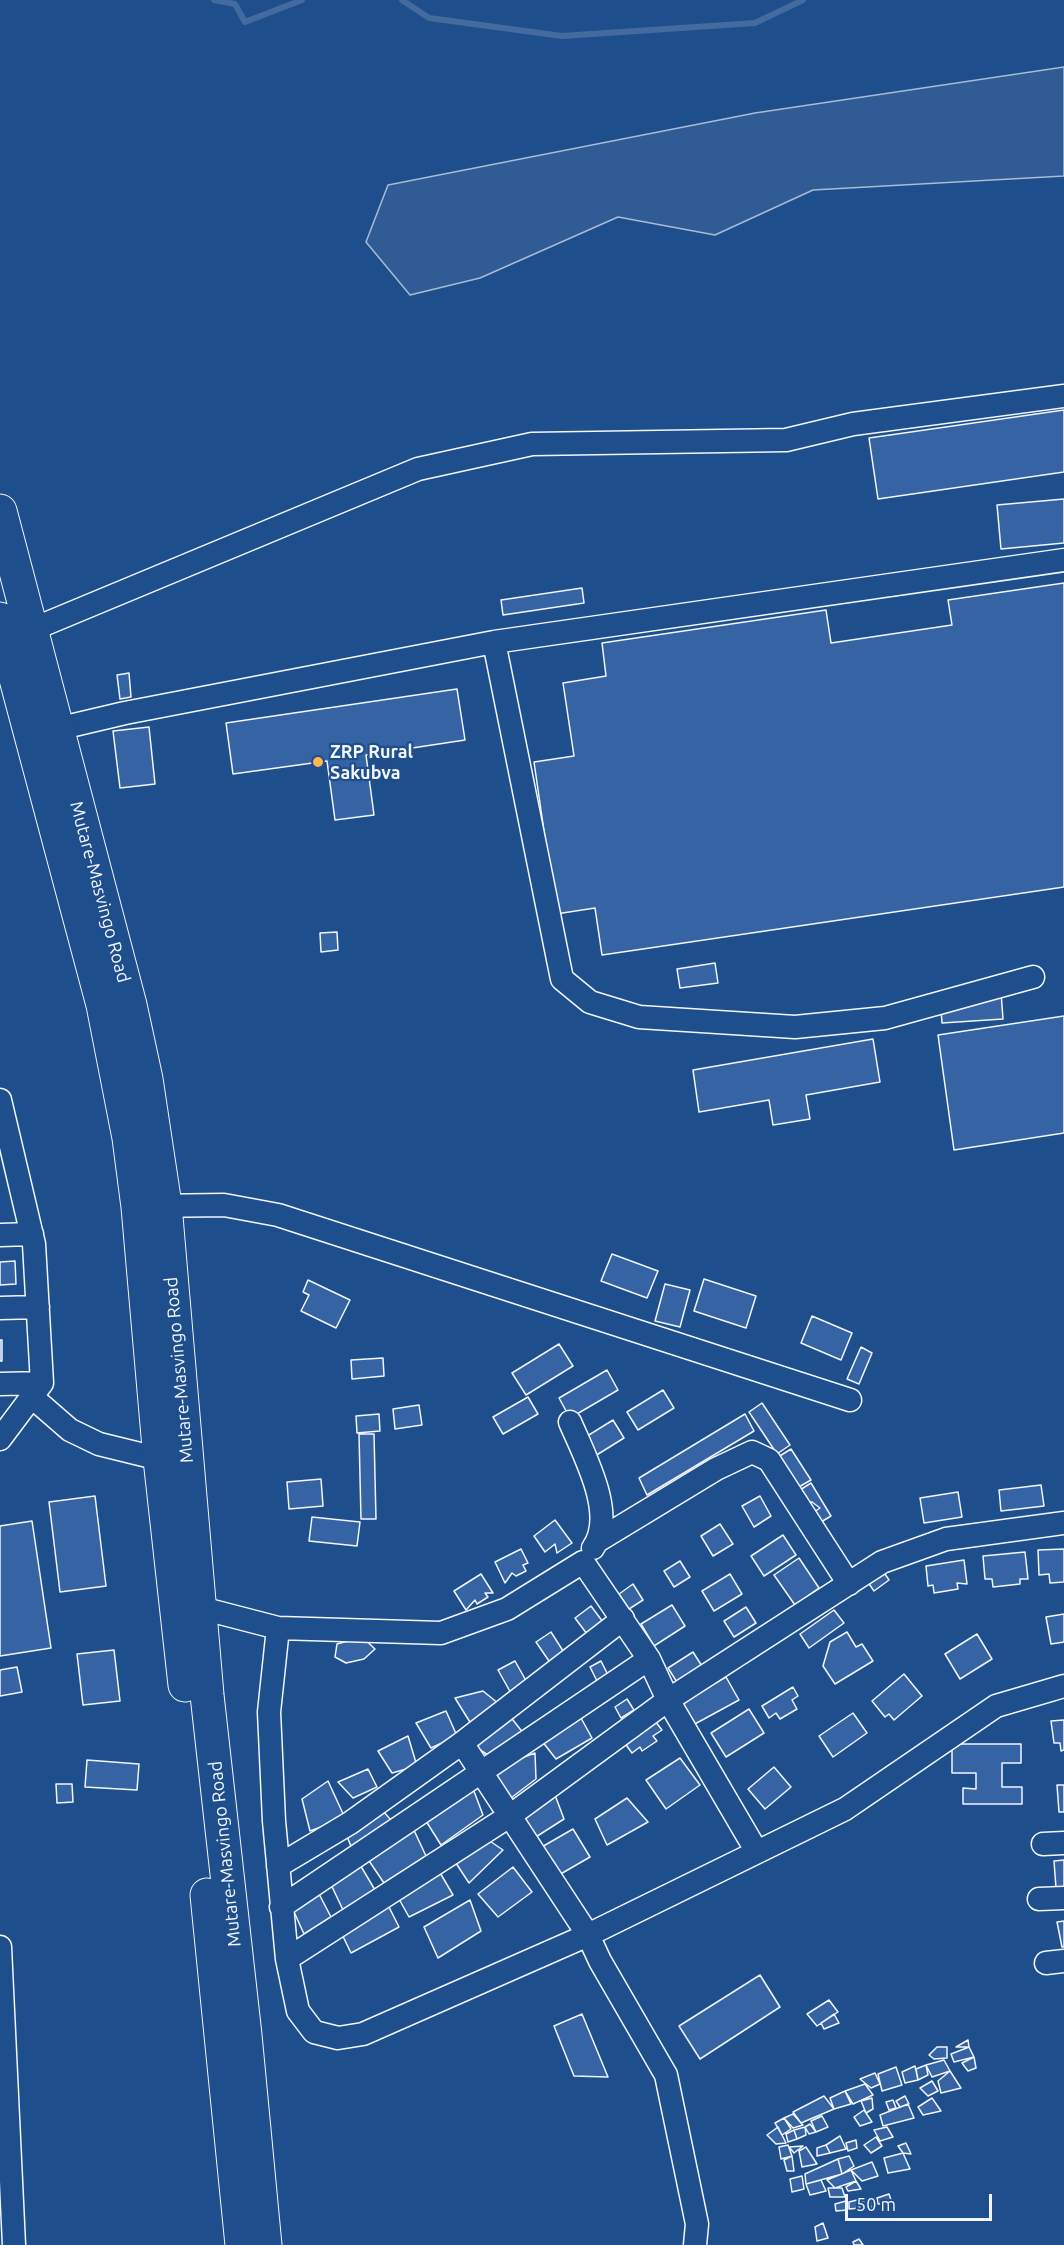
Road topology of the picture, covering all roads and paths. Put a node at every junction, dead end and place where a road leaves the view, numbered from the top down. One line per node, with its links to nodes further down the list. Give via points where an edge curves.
1 (1064, 396): 5 (street, via 853,424 786,440 532,444 418,469)
2 (0, 512): 5 (highway, Mutare-Masvingo Road)
3 (1064, 560): 6 (street)
4 (0, 619): 11 (highway, Mutare-Masvingo Road)
5 (31, 630): 7 (highway, Mutare-Masvingo Road)
6 (494, 642): 7 (street, via 125,712); 8 (street, via 562,979 590,1002 639,1017 795,1027 885,1018)
7 (57, 729): 11 (highway, Mutare-Masvingo Road, via 146,1079)
8 (1033, 977)
9 (0, 1100): 10 (street)
10 (7, 1163): 12 (street)
11 (152, 1206): 18 (street, via 224,1205 278,1215); 21 (highway, Mutare-Masvingo Road); 26 (highway, Mutare-Masvingo Road)
12 (32, 1234): 13 (street); 14 (street)
13 (0, 1235)
14 (38, 1307): 15 (street); 17 (street)
15 (0, 1308)
16 (0, 1384): 17 (street)
17 (37, 1390): 20 (street); 21 (street, via 70,1430 99,1444)
18 (850, 1400)
19 (570, 1422): 23 (street, via 601,1500)
20 (0, 1439)
21 (160, 1459): 45 (highway, Mutare-Masvingo Road)
22 (1064, 1523): 25 (street, via 946,1539 882,1562)
23 (599, 1540): 24 (street); 25 (street, via 716,1469 752,1452 769,1460)
24 (584, 1562): 27 (street); 28 (street, via 507,1609 441,1633)
25 (849, 1584): 31 (street)
26 (201, 1608): 28 (street); 46 (highway, Mutare-Masvingo Road)
27 (623, 1619): 29 (street); 32 (street)
28 (278, 1628): 36 (street, via 268,1712)
29 (649, 1659): 31 (street); 33 (street)
30 (1064, 1686): 35 (street, via 996,1706 845,1809)
31 (668, 1700): 34 (street); 35 (street)
32 (462, 1743): 33 (street); 36 (street, via 350,1823)
33 (481, 1773): 34 (street); 39 (street)
34 (511, 1815): 40 (street); 42 (street)
35 (757, 1852): 40 (street)
36 (278, 1866): 39 (street)
37 (1064, 1898): 38 (street)
38 (1039, 1899)
39 (281, 1907): 42 (street)
40 (588, 1935): 42 (street, via 363,2034 338,2038 314,2032 298,2011); 47 (street, via 666,2075 697,2224)
41 (0, 1947): 43 (street)
42 (287, 1959)
43 (3, 2076): 44 (street)
44 (14, 2245)
45 (242, 2245)
46 (265, 2245)
47 (695, 2245)

